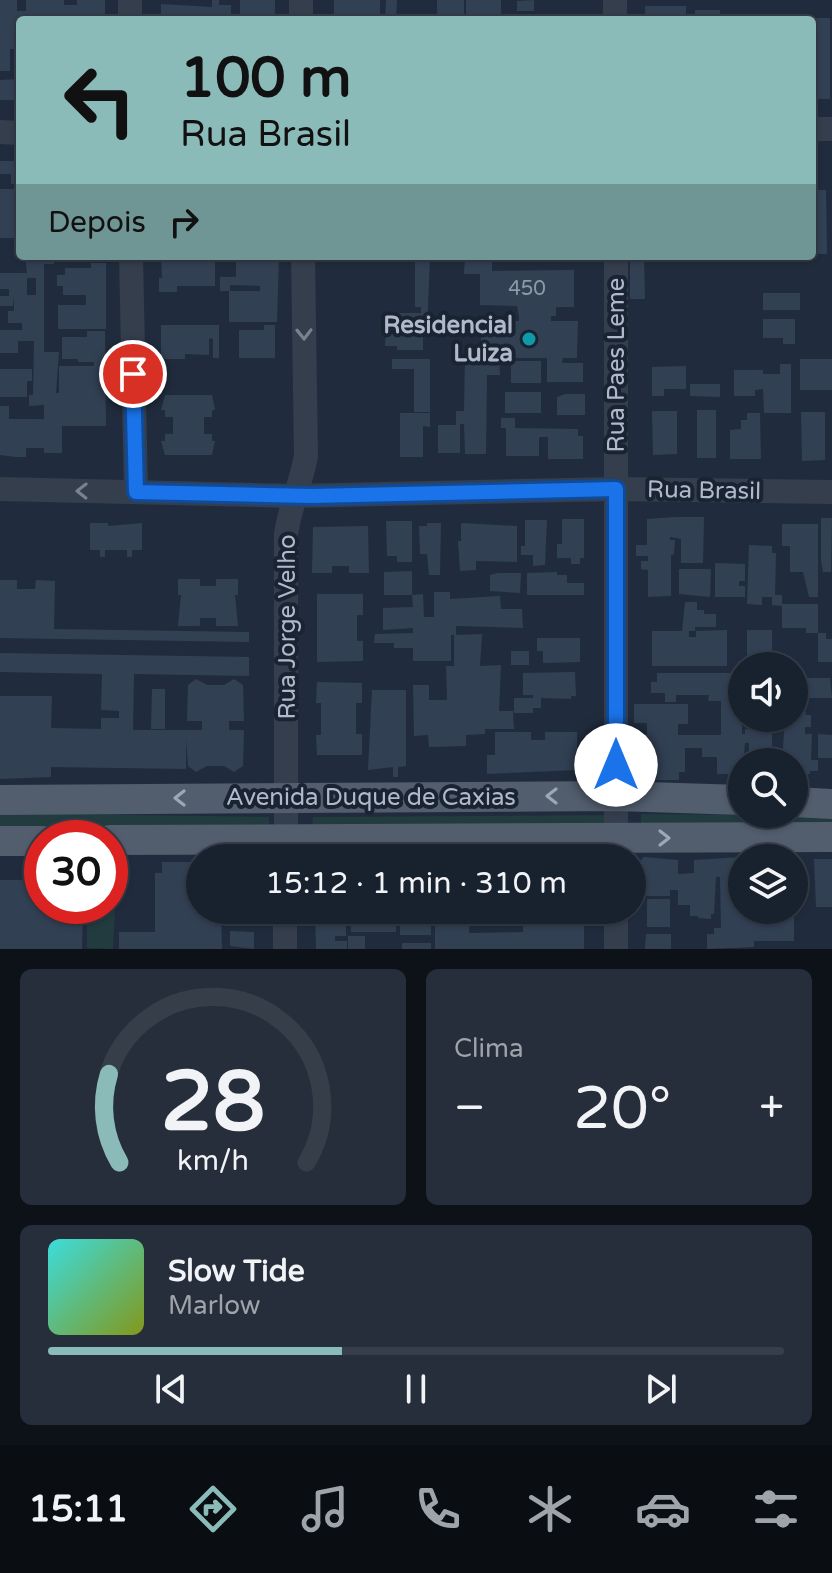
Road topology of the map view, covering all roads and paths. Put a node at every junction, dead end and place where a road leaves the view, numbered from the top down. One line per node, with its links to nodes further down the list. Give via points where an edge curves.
1 (131, 260): 6 (street)
2 (303, 260): 8 (street, Rua Jorge Velho, one-way to 8, via 306,456)
3 (616, 260): 5 (street, Rua Paes Leme)
4 (0, 489): 6 (street, Rua Brasil, one-way to 4)
5 (616, 489): 7 (street, Rua Brasil); 8 (street, Rua Brasil); 9 (street, Rua Paes Leme)
6 (136, 492): 8 (street, Rua Brasil)
7 (832, 492)
8 (294, 496): 10 (street, Rua Jorge Velho, via 286,534)
9 (616, 796): 10 (main road, Avenida Duque de Caxias, one-way to 10); 12 (main road, Avenida Duque de Caxias); 21 (street, Rua Paes Leme)
10 (286, 798): 11 (main road, Avenida Duque de Caxias, one-way to 11); 20 (street, Rua Jorge Velho)
11 (0, 800)
12 (728, 800)
13 (808, 803): 14 (main road)
14 (832, 804)
15 (832, 837): 22 (main road, Avenida Duque de Caxias, one-way to 15)
16 (0, 841): 17 (main road)
17 (24, 841)
18 (128, 841): 19 (main road, Avenida Duque de Caxias)
19 (188, 844)
20 (286, 844)
21 (616, 844)
22 (646, 846)
23 (285, 924): 25 (street)
24 (616, 924): 26 (street)
25 (285, 949)
26 (616, 949)

